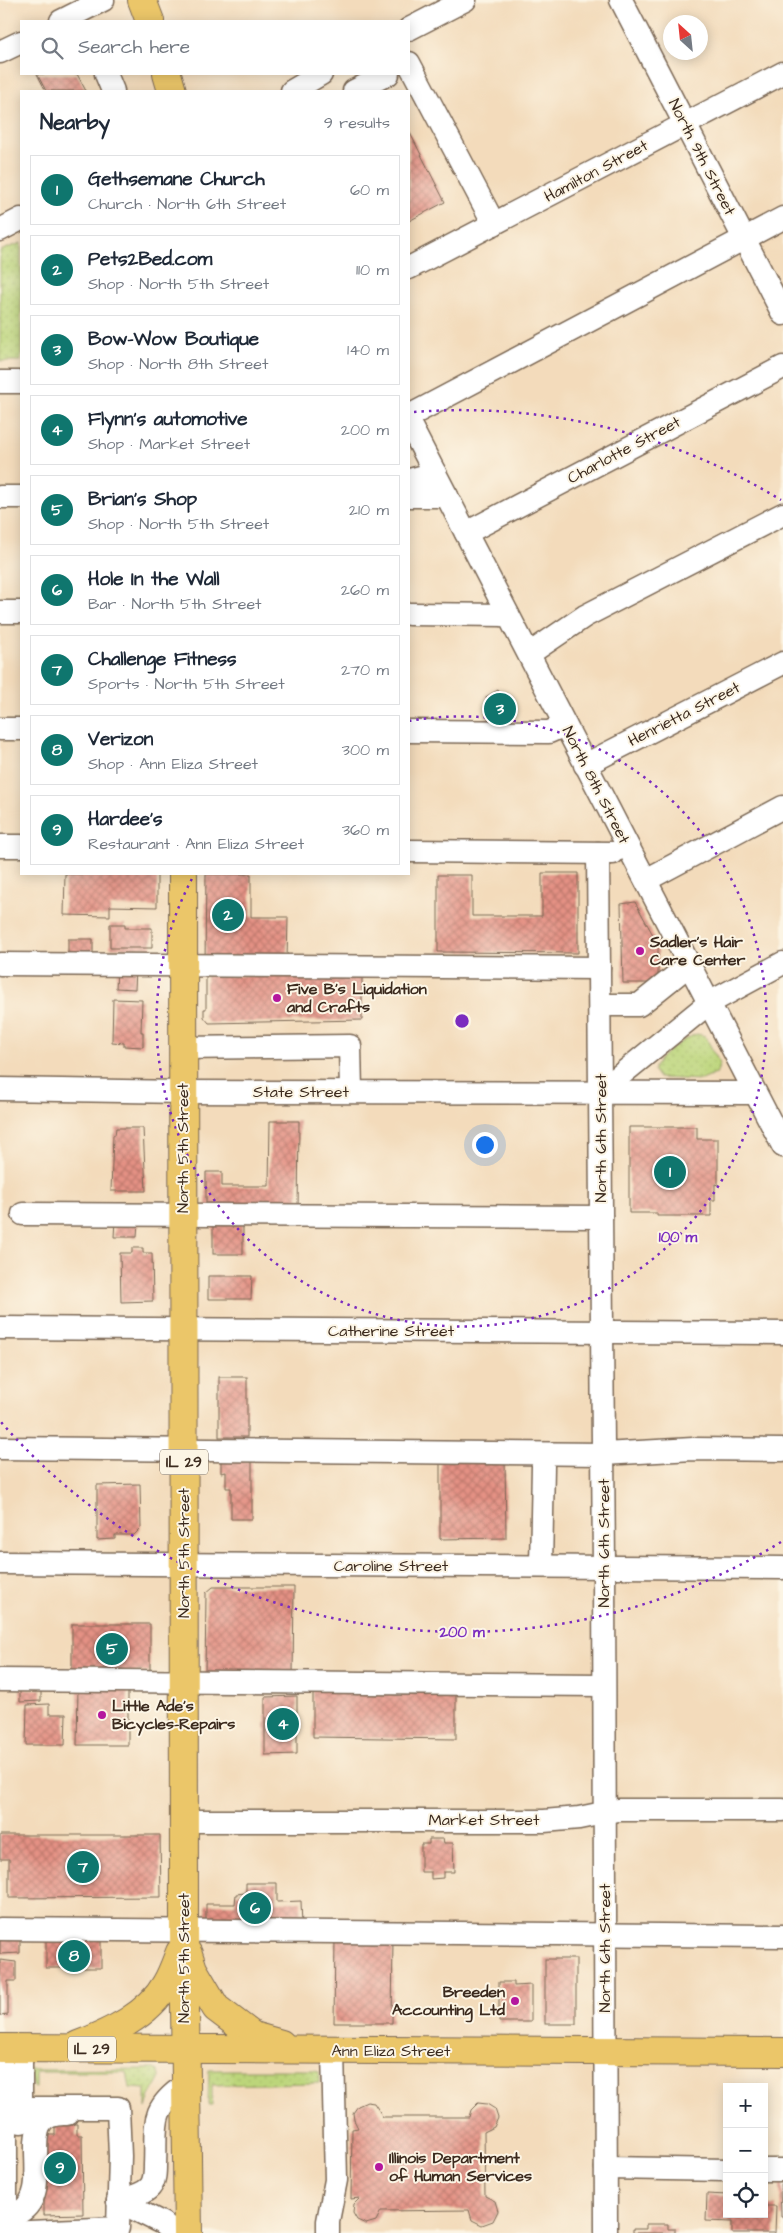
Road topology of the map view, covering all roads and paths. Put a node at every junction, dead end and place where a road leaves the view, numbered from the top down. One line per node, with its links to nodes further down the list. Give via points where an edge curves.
1 (141, 0): 4 (main road); 5 (main road)
2 (465, 0): 6 (street)
3 (621, 0): 22 (street, North 9th Street)
4 (144, 20)
5 (150, 20)
6 (410, 28)
7 (20, 42): 8 (street)
8 (0, 52)
9 (410, 65): 25 (street)
10 (783, 73): 22 (street, Hamilton Street)
11 (106, 75): 16 (street)
12 (156, 75): 17 (main road)
13 (168, 75): 18 (main road)
14 (386, 75): 21 (street)
15 (318, 76): 19 (street); 20 (street)
16 (113, 90)
17 (159, 90)
18 (172, 90)
19 (294, 90)
20 (298, 90)
21 (356, 90)
22 (685, 124): 25 (street, Hamilton Street); 27 (street, North 9th Street)
23 (783, 218): 27 (street)
24 (20, 220): 26 (street)
25 (494, 224): 28 (street, Hamilton Street)
26 (0, 230)
27 (744, 239): 29 (street, North 9th Street); 33 (street)
28 (410, 267)
29 (783, 314)
30 (783, 367): 42 (street, Charlotte Street)
31 (0, 382): 32 (street)
32 (20, 382)
33 (410, 415)
34 (410, 425): 35 (street, North 8th Street)
35 (435, 473): 36 (street); 38 (street, North 8th Street)
36 (410, 480)
37 (410, 496): 38 (street)
38 (446, 496): 42 (street, North 8th Street)
39 (0, 497): 40 (street)
40 (20, 497)
41 (783, 514): 47 (street, via 585,616)
42 (466, 533): 46 (street, North 8th Street)
43 (0, 612): 44 (street)
44 (20, 612)
45 (410, 614): 46 (street)
46 (508, 615): 47 (street, North 8th Street)
47 (529, 654): 49 (street, North 8th Street)
48 (783, 663): 53 (street, Henrietta Street)
49 (565, 725): 52 (street, via 549,732); 53 (street, North 8th Street)
50 (0, 729): 51 (street)
51 (20, 729)
52 (410, 731)
53 (586, 765): 58 (street, North 8th Street)
54 (783, 807): 61 (street)
55 (0, 846): 56 (street)
56 (20, 846)
57 (410, 851): 59 (street)
58 (631, 852): 59 (street); 61 (street, North 8th Street)
59 (598, 853): 66 (street, North 6th Street)
60 (183, 875): 64 (main road, North 5th Street / IL 29)
61 (646, 880): 65 (street, North 8th Street)
62 (783, 963): 67 (street)
63 (0, 964): 64 (street)
64 (183, 964): 66 (street); 69 (main road, North 5th Street / IL 29)
65 (689, 965): 67 (street, North 8th Street); 68 (street, via 639,1005)
66 (599, 968): 68 (street, North 6th Street)
67 (709, 1003): 71 (street); 74 (street, North 8th Street)
68 (600, 1006): 71 (street, North 6th Street)
69 (183, 1048): 72 (main road, North 5th Street / IL 29); 73 (street, via 350,1046)
70 (0, 1089): 72 (street, State Street)
71 (601, 1091): 73 (street, State Street); 74 (street, State Street); 79 (street, North 6th Street)
72 (183, 1092): 73 (street, State Street); 78 (main road, North 5th Street / IL 29)
73 (351, 1092)
74 (755, 1093): 75 (street, North 8th Street)
75 (778, 1122): 76 (street, North 8th Street)
76 (783, 1146)
77 (23, 1214): 78 (street)
78 (183, 1215): 79 (street); 81 (main road, North 5th Street / IL 29)
79 (601, 1217): 82 (street, North 6th Street)
80 (0, 1328): 81 (street, Catherine Street)
81 (183, 1330): 82 (street, Catherine Street); 85 (main road, North 5th Street / IL 29)
82 (602, 1333): 83 (street, Catherine Street); 87 (street, North 6th Street)
83 (783, 1333)
84 (0, 1448): 85 (street)
85 (184, 1450): 87 (street); 90 (main road, North 5th Street / IL 29)
86 (783, 1450): 87 (street, via 693,1449)
87 (603, 1454): 92 (street, North 6th Street)
88 (543, 1466): 91 (street)
89 (0, 1563): 90 (street, Caroline Street)
90 (184, 1565): 91 (street, Caroline Street); 95 (main road, North 5th Street / IL 29)
91 (541, 1566): 92 (street, Caroline Street)
92 (604, 1566): 93 (street, Caroline Street); 96 (street, North 6th Street)
93 (783, 1568)
94 (0, 1680): 95 (street)
95 (184, 1681): 96 (street); 99 (main road, North 5th Street / IL 29)
96 (604, 1685): 98 (street, North 6th Street)
97 (783, 1810): 98 (street, Market Street)
98 (604, 1812): 99 (street, Market Street, via 544,1821); 101 (street, North 6th Street)
99 (184, 1820): 103 (main road, North 5th Street / IL 29)
100 (0, 1930): 103 (street)
101 (605, 1935): 102 (street); 103 (street); 109 (street, North 6th Street)
102 (783, 1936)
103 (184, 1937): 104 (main road, via 166,1985 137,2017); 106 (main road, North 5th Street / IL 29); 107 (main road, via 193,1969 216,2008 253,2036)
104 (70, 2048): 105 (main road, Ann Eliza Street / IL 29); 106 (main road, Ann Eliza Street / IL 29)
105 (9, 2049): 112 (street)
106 (184, 2050): 107 (main road, Ann Eliza Street); 111 (main road, North 5th Street / IL 29)
107 (301, 2050): 108 (main road, Ann Eliza Street)
108 (333, 2051): 109 (main road, Ann Eliza Street); 122 (street, via 336,2180)
109 (606, 2052): 110 (main road, Ann Eliza Street); 114 (street, North 6th Street)
110 (783, 2052)
111 (185, 2084): 118 (street, via 168,2096 160,2108 156,2124 155,2177 150,2188); 121 (main road, North 5th Street / IL 29)
112 (9, 2107): 113 (street, via 118,2108); 119 (street)
113 (120, 2156): 118 (street); 119 (street, via 113,2131 105,2119 58,2114 43,2119 37,2127 33,2200)
114 (606, 2168): 115 (street); 123 (street, North 6th Street)
115 (723, 2170)
116 (768, 2170): 117 (street)
117 (783, 2170)
118 (118, 2201): 119 (street, via 118,2228); 120 (street, via 162,2223)
119 (12, 2224)
120 (173, 2233)
121 (188, 2233)
122 (328, 2233)
123 (606, 2233)

